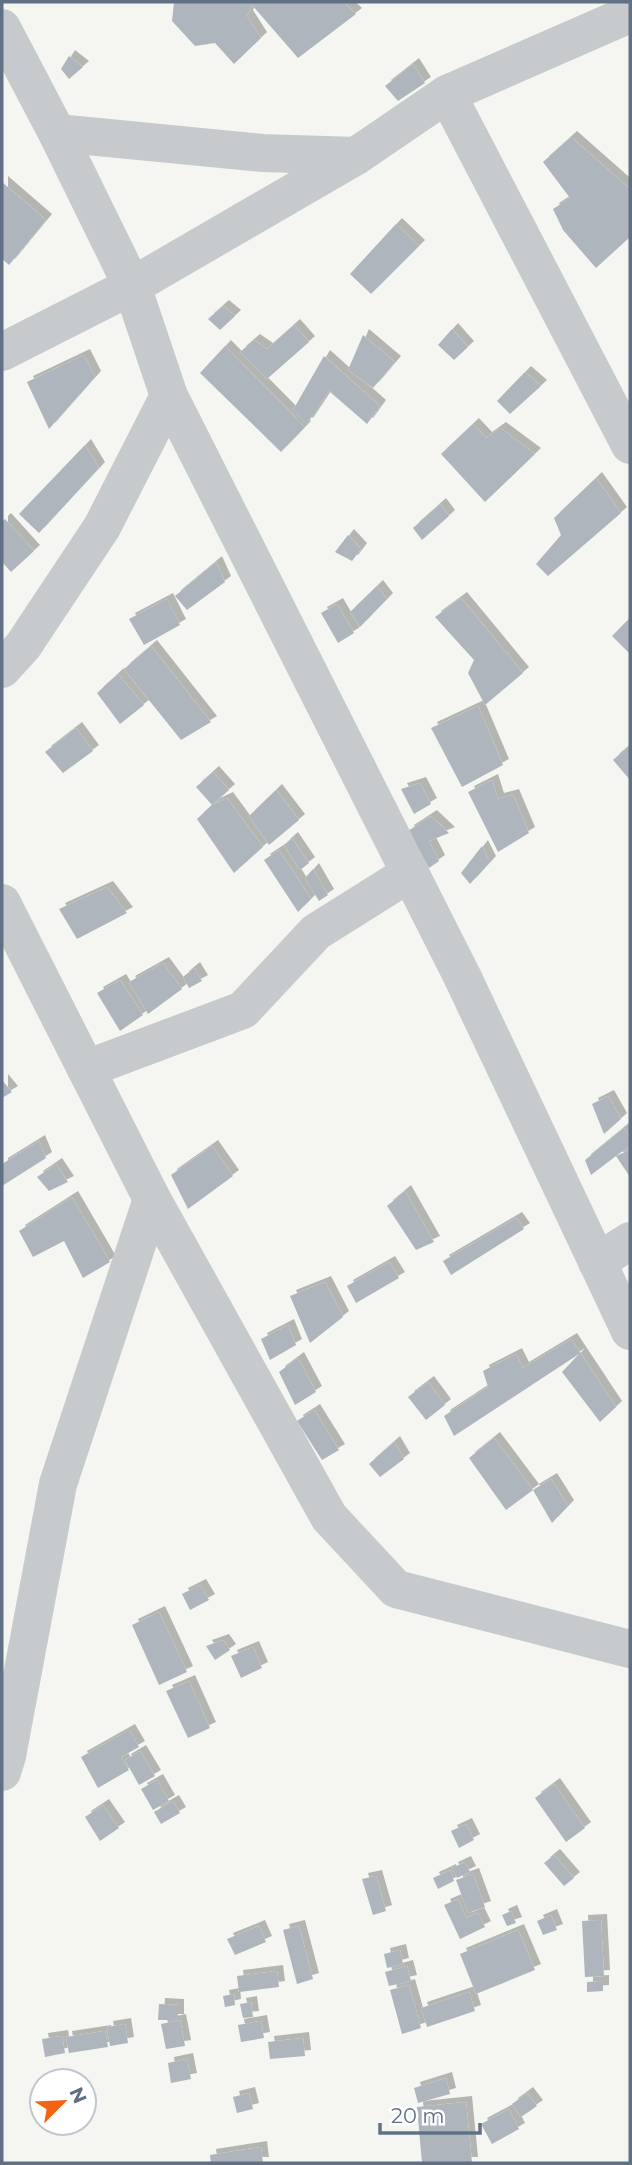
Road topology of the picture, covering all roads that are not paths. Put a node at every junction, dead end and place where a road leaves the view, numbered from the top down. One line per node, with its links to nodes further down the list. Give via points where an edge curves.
1 (630, 14): 3 (street)
2 (2, 28): 4 (street)
3 (446, 94): 5 (street); 9 (street)
4 (57, 133): 5 (street, via 263,153); 6 (street)
5 (356, 156): 6 (street)
6 (132, 286): 7 (street); 8 (street)
7 (2, 352)
8 (169, 397): 10 (street, via 102,527 23,646); 11 (street)
9 (630, 445)
10 (2, 669)
11 (410, 873): 13 (street, via 316,932 243,1010); 16 (street)
12 (2, 903): 13 (street)
13 (86, 1069): 14 (street)
14 (152, 1199): 18 (street, via 329,1517 396,1589); 19 (street, via 58,1484)
15 (630, 1241): 16 (street)
16 (597, 1262): 17 (street)
17 (630, 1331)
18 (630, 1649)
19 (2, 1772)

